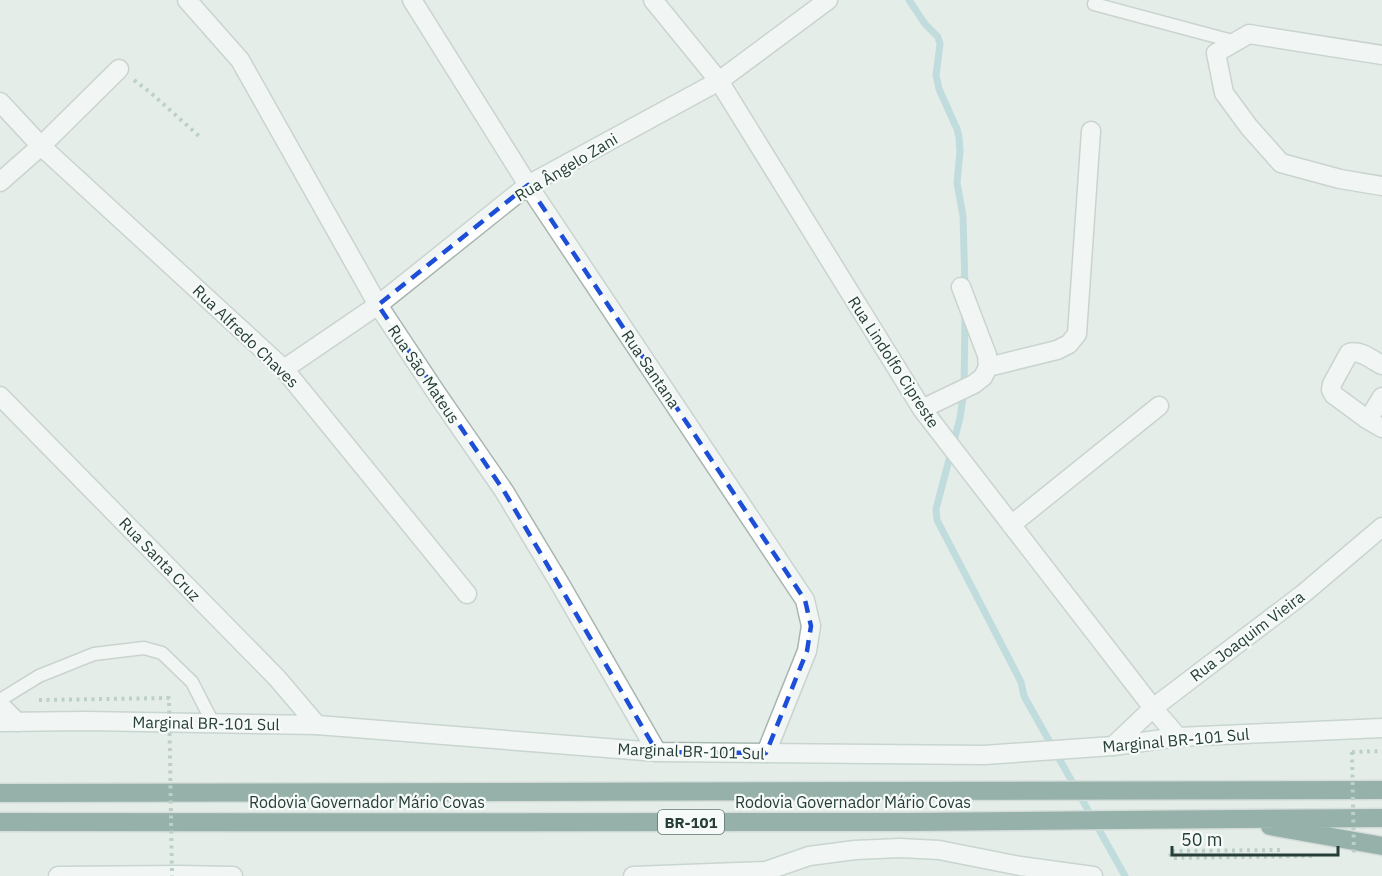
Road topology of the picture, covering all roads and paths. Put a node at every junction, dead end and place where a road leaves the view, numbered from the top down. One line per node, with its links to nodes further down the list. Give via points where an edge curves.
1 (187, 0): 18 (street, Rua São Mateus, via 240,60)
2 (412, 0): 15 (street, Rua Santana)
3 (653, 0): 9 (street, Rua Lindolfo Cipreste)
4 (828, 0): 9 (street, Rua Ângelo Zani)
5 (1094, 4): 6 (lane)
6 (1236, 42): 7 (street, via 1249,34); 16 (street, via 1216,53 1224,93 1281,163)
7 (1382, 55)
8 (119, 69): 12 (path); 13 (street)
9 (719, 81): 15 (street, Rua Ângelo Zani); 25 (street, Rua Lindolfo Cipreste)
10 (0, 102): 13 (street, Rua Alfredo Chaves)
11 (1090, 131): 20 (street, via 1077,334 1057,350)
12 (200, 137)
13 (41, 146): 14 (street); 21 (street, Rua Alfredo Chaves)
14 (0, 182)
15 (528, 185): 18 (street, Rua Ângelo Zani); 41 (street, Rua Santana, via 805,600 812,626 807,651)
16 (1382, 186)
17 (961, 287): 20 (street, via 987,355)
18 (378, 305): 21 (street, Rua Ângelo Zani); 40 (street, Rua São Mateus, via 504,491)
19 (1382, 365): 26 (street, via 1353,351 1331,390)
20 (988, 368): 25 (street, via 974,384)
21 (284, 369): 29 (street, Rua Alfredo Chaves)
22 (0, 396): 35 (street, Rua Santa Cruz, via 277,678)
23 (1382, 398): 26 (street)
24 (1159, 406): 27 (street)
25 (922, 409): 27 (street, Rua Lindolfo Cipreste)
26 (1375, 424)
27 (1011, 525): 32 (street, Rua Lindolfo Cipreste)
28 (1382, 527): 32 (street, Rua Joaquim Vieira, via 1303,594)
29 (467, 594)
30 (39, 700): 53 (path, bridge, via 169,698)
31 (0, 703): 33 (street); 34 (lane, via 39,676 94,654 144,648 162,653 192,681)
32 (1153, 708): 37 (street, Rua Lindolfo Cipreste); 38 (street, Rua Joaquim Vieira)
33 (8, 722): 34 (street, Marginal BR-101 Sul)
34 (213, 723): 35 (street, Marginal BR-101 Sul)
35 (317, 725): 40 (street, Marginal BR-101 Sul)
36 (1382, 728): 37 (street, Marginal BR-101 Sul)
37 (1178, 737): 38 (street, Marginal BR-101 Sul)
38 (1113, 746): 41 (street, Marginal BR-101 Sul, via 984,755)
39 (1382, 751): 50 (path, bridge, via 1352,752 1354,855)
40 (657, 752): 41 (street, Marginal BR-101 Sul)
41 (765, 753)
42 (1382, 790): 43 (highway, Rodovia Governador Mário Covas / BR-101)
43 (0, 794)
44 (1221, 818): 45 (highway, Rodovia Governador Mário Covas / BR-101); 46 (highway, Rodovia Governador Mário Covas / BR-101); 47 (highway)
45 (1382, 818)
46 (0, 822)
47 (1382, 846)
48 (1289, 850): 49 (path, via 1170,851 1170,858)
49 (1320, 855)
50 (1343, 855)
51 (769, 873): 55 (street); 56 (street, via 809,856 900,848 939,850)
52 (58, 876): 53 (street)
53 (177, 876): 54 (street)
54 (233, 876)
55 (633, 876)
56 (1093, 876)

